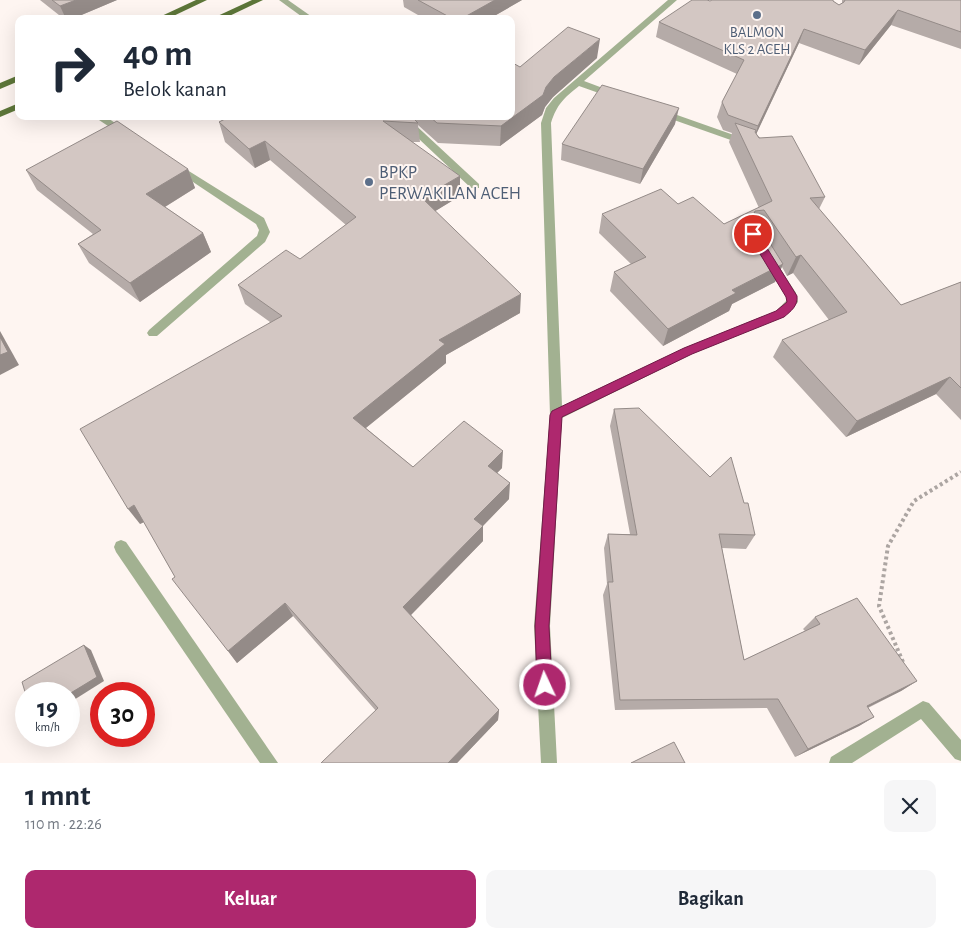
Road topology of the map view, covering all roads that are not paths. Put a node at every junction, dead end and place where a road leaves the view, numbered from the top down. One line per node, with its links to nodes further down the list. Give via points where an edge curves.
1 (203, 0): 5 (main road)
2 (258, 0): 6 (main road)
3 (283, 0): 7 (street)
4 (673, 0): 11 (street)
5 (168, 15)
6 (224, 15)
7 (305, 15)
8 (0, 74): 9 (main road)
9 (15, 76)
10 (15, 78): 12 (main road)
11 (578, 82): 13 (street); 25 (street, via 557,100 546,123)
12 (0, 86)
13 (623, 99)
14 (15, 108): 16 (main road)
15 (650, 108): 20 (street)
16 (0, 114)
17 (104, 120): 19 (street)
18 (405, 120): 22 (street)
19 (130, 137)
20 (750, 144)
21 (163, 158): 24 (street, via 260,221 265,229 261,239)
22 (476, 186)
23 (763, 250): 25 (street, via 792,296 787,309 688,351)
24 (153, 333)
25 (556, 415): 29 (street, via 542,626)
26 (121, 547): 28 (street)
27 (961, 753): 30 (street, via 923,709)
28 (270, 763)
29 (549, 763)
30 (837, 763)

